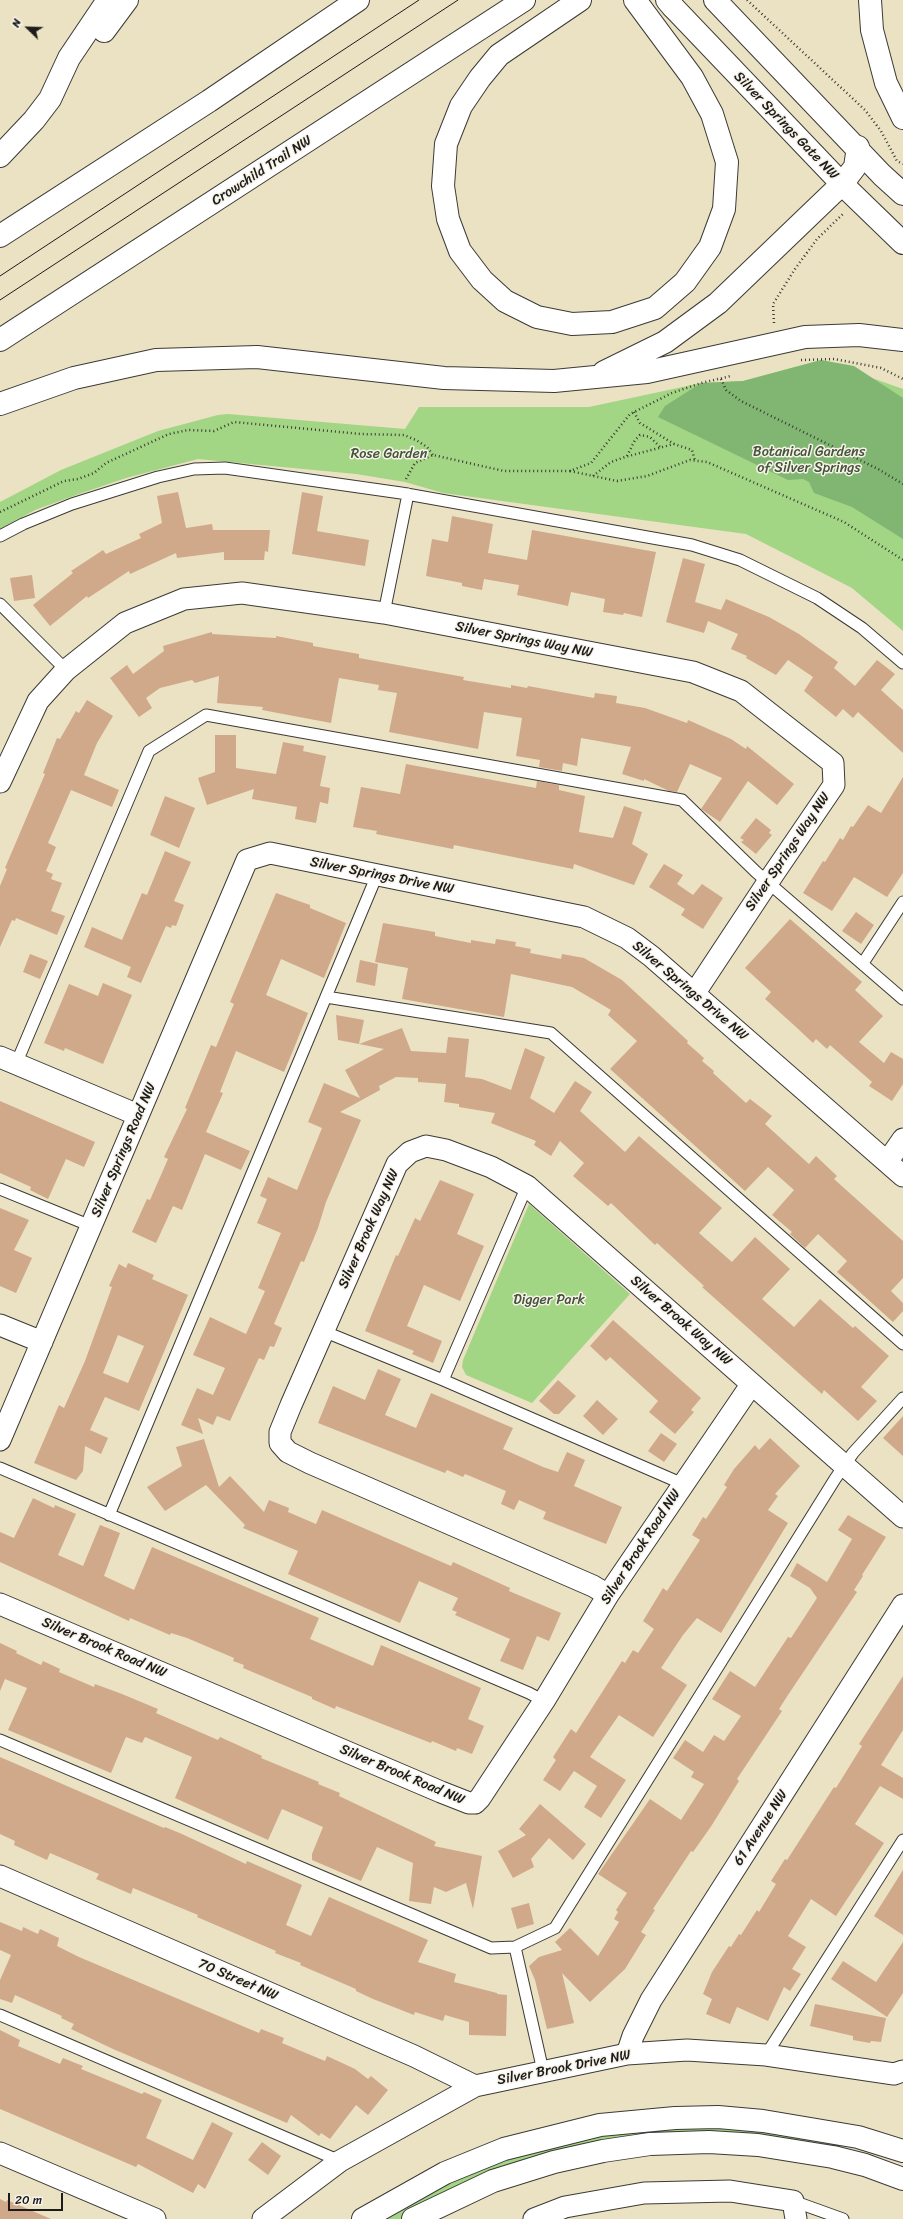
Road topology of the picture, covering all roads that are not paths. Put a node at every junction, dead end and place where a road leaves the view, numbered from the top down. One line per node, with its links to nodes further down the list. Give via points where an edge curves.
1 (108, 0): 10 (main road, via 69,58)
2 (128, 0): 10 (main road)
3 (358, 0): 16 (main road)
4 (524, 0): 18 (main road, Crowchild Trail NW)
5 (580, 0): 6 (main road, via 499,55 480,78 461,106 446,144 443,186 448,219 460,251 482,280 505,301 537,317 572,324 612,322 655,308 685,282 710,247 724,210 727,162 709,108 692,77)
6 (635, 0)
7 (715, 0): 12 (main road)
8 (870, 0): 11 (main road, via 872,30 884,76)
9 (670, 3): 14 (main road, Silver Springs Gate NW)
10 (50, 99): 13 (main road)
11 (903, 118)
12 (858, 148): 14 (main road, via 855,167); 15 (main road)
13 (0, 156)
14 (842, 184): 17 (main road, Silver Springs Gate NW); 20 (main road, via 718,303 665,342)
15 (903, 194)
16 (0, 236)
17 (903, 243)
18 (0, 340)
19 (903, 340): 20 (main road, via 859,335 806,337 647,372)
20 (590, 378): 21 (main road, via 554,381 444,378 257,357 156,360 74,378)
21 (0, 404)
22 (405, 494): 23 (lane, via 225,468 194,469 158,477 72,504); 25 (lane); 26 (lane, via 692,545 740,560 817,598 862,628)
23 (0, 536)
24 (0, 604): 27 (lane)
25 (384, 613): 27 (street, Silver Springs Way NW, via 242,593 184,599 125,623); 31 (street, Silver Springs Way NW, via 693,672 741,692 833,763 834,785)
26 (903, 663)
27 (66, 670): 28 (street, Silver Springs Way NW, via 38,701)
28 (0, 782)
29 (247, 860): 30 (street, Silver Springs Drive NW, via 270,853); 38 (street, Silver Springs Road NW)
30 (377, 875): 34 (street, Silver Springs Drive NW, via 584,917 627,938); 35 (lane)
31 (768, 882): 33 (lane); 34 (street, Silver Springs Way NW); 37 (lane, via 682,800 206,715 149,751)
32 (903, 902): 33 (lane)
33 (863, 963): 36 (lane)
34 (694, 994): 40 (street, Silver Springs Drive NW)
35 (326, 997): 48 (lane, via 551,1033); 56 (lane)
36 (903, 999)
37 (8, 1061): 38 (street)
38 (138, 1116): 44 (street, Silver Springs Road NW)
39 (903, 1139): 40 (street)
40 (887, 1162): 41 (street, Silver Springs Drive NW)
41 (903, 1176)
42 (527, 1186): 46 (street, Silver Brook Way NW, via 491,1167 446,1150 426,1146 410,1152 397,1164); 49 (lane); 50 (street, Silver Brook Way NW)
43 (0, 1189): 44 (lane)
44 (91, 1226): 47 (street, Silver Springs Road NW)
45 (0, 1325): 47 (street)
46 (323, 1332): 49 (lane); 58 (street, Silver Brook Way NW, via 280,1432 280,1443 288,1452 593,1586)
47 (42, 1342): 52 (street, Silver Springs Road NW)
48 (903, 1344)
49 (443, 1380): 55 (lane)
50 (751, 1385): 53 (street, Silver Brook Way NW); 55 (street, Silver Brook Road NW)
51 (903, 1398): 53 (lane)
52 (0, 1440)
53 (845, 1465): 57 (street, Silver Brook Way NW); 65 (lane, via 555,1928)
54 (0, 1468): 56 (lane)
55 (683, 1484): 58 (street, Silver Brook Road NW)
56 (109, 1515): 61 (lane)
57 (903, 1516)
58 (608, 1595): 61 (street, Silver Brook Road NW)
59 (0, 1604): 61 (street, Silver Brook Road NW, via 469,1803 475,1803 480,1798)
60 (903, 1605): 67 (street, 61 Avenue NW, via 651,2000)
61 (544, 1701)
62 (0, 1740): 65 (lane, via 491,1948)
63 (903, 1840): 68 (lane)
64 (0, 1876): 71 (street, 70 Street NW, via 414,2056)
65 (515, 1947): 69 (lane)
66 (0, 2015): 74 (lane)
67 (627, 2054): 68 (street, Silver Brook Drive NW, via 687,2050); 69 (street, Silver Brook Drive NW)
68 (766, 2056): 70 (street, Silver Brook Drive NW, via 894,2074)
69 (543, 2071): 71 (street, Silver Brook Drive NW)
70 (903, 2071)
71 (475, 2086): 74 (street, Silver Brook Drive NW)
72 (903, 2151): 79 (main road, via 858,2137 718,2117 600,2125 504,2150 445,2173)
73 (0, 2152): 77 (street)
74 (340, 2161): 78 (street, Silver Brook Drive NW)
75 (903, 2179): 80 (main road, via 833,2157 758,2145 709,2142 650,2144 561,2160 501,2178)
76 (795, 2210): 81 (street, via 730,2191 644,2193 565,2208); 82 (lane)
77 (155, 2219)
78 (263, 2219)
79 (363, 2219)
80 (413, 2219)
81 (534, 2219)
82 (843, 2219)

